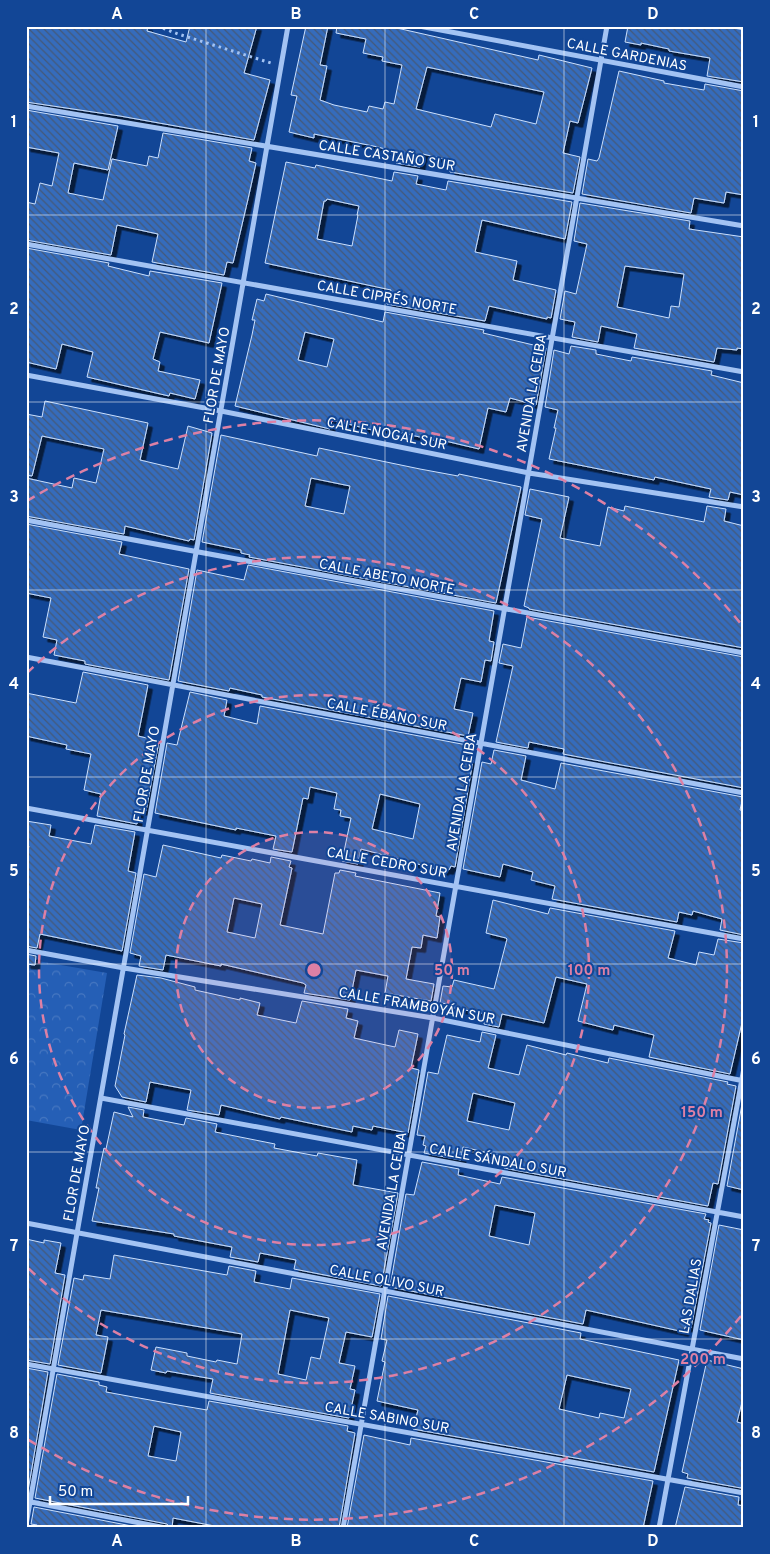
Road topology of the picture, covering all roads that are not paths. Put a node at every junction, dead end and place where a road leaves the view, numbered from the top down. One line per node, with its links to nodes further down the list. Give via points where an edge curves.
1 (288, 26): 7 (street, FLOR DE MAYO)
2 (419, 26): 4 (street, CALLE GARDENIAS)
3 (607, 26): 4 (street, AVENIDA LA CEIBA)
4 (601, 60): 5 (street, CALLE GARDENIAS); 8 (street, AVENIDA LA CEIBA)
5 (744, 87)
6 (26, 106): 7 (street, CALLE CASTAÑO SUR)
7 (267, 146): 8 (street, CALLE CASTAÑO SUR); 11 (street, FLOR DE MAYO)
8 (577, 198): 9 (street, CALLE CASTAÑO SUR); 12 (street, AVENIDA LA CEIBA)
9 (744, 226)
10 (26, 244): 11 (street, CALLE CIPRÉS NORTE)
11 (243, 282): 12 (street, CALLE CIPRÉS NORTE); 15 (street, FLOR DE MAYO)
12 (552, 338): 13 (street, CALLE CIPRÉS NORTE); 16 (street, AVENIDA LA CEIBA)
13 (744, 372)
14 (26, 375): 15 (street, CALLE NOGAL SUR)
15 (221, 411): 16 (street, CALLE NOGAL SUR); 19 (street, FLOR DE MAYO)
16 (529, 473): 17 (street, CALLE NOGAL SUR); 20 (street, AVENIDA LA CEIBA)
17 (744, 507)
18 (26, 520): 19 (street, CALLE ABETO NORTE)
19 (196, 552): 20 (street, CALLE ABETO NORTE); 23 (street, FLOR DE MAYO)
20 (505, 609): 21 (street, CALLE ABETO NORTE); 24 (street, AVENIDA LA CEIBA)
21 (744, 654)
22 (26, 657): 23 (street, CALLE ÉBANO SUR)
23 (173, 685): 24 (street, CALLE ÉBANO SUR); 27 (street, FLOR DE MAYO)
24 (481, 743): 25 (street, CALLE ÉBANO SUR); 28 (street, AVENIDA LA CEIBA)
25 (744, 793)
26 (26, 808): 27 (street, CALLE CEDRO SUR)
27 (148, 830): 28 (street, CALLE CEDRO SUR); 31 (street, FLOR DE MAYO)
28 (456, 886): 29 (street, CALLE CEDRO SUR); 32 (street, AVENIDA LA CEIBA)
29 (744, 939)
30 (26, 950): 31 (street, CALLE FRAMBOYÁN SUR)
31 (124, 968): 32 (street, CALLE FRAMBOYÁN SUR); 35 (street, FLOR DE MAYO)
32 (433, 1018): 34 (street, CALLE FRAMBOYÁN SUR); 36 (street, AVENIDA LA CEIBA)
33 (744, 1068): 34 (street, LAS DALIAS)
34 (743, 1080): 37 (street, LAS DALIAS)
35 (101, 1098): 36 (street, CALLE SÁNDALO SUR); 40 (street, FLOR DE MAYO)
36 (409, 1155): 37 (street, CALLE SÁNDALO SUR); 41 (street, AVENIDA LA CEIBA)
37 (717, 1212): 38 (street, CALLE SÁNDALO SUR); 42 (street, LAS DALIAS)
38 (744, 1217)
39 (26, 1223): 40 (street, CALLE OLIVO SUR)
40 (77, 1233): 41 (street, CALLE OLIVO SUR); 45 (street, FLOR DE MAYO)
41 (385, 1291): 42 (street, CALLE OLIVO SUR); 46 (street, AVENIDA LA CEIBA)
42 (692, 1350): 43 (street, CALLE OLIVO SUR); 47 (street, LAS DALIAS)
43 (744, 1359)
44 (26, 1364): 45 (street, CALLE SABINO SUR)
45 (54, 1369): 46 (street, CALLE SABINO SUR); 49 (street, FLOR DE MAYO)
46 (362, 1424): 47 (street, CALLE SABINO SUR); 52 (street, AVENIDA LA CEIBA)
47 (668, 1479): 48 (street, CALLE SABINO SUR); 53 (street, LAS DALIAS)
48 (744, 1493)
49 (28, 1502): 50 (street, FLOR DE MAYO); 51 (street)
50 (26, 1525)
51 (166, 1528)
52 (343, 1528)
53 (659, 1528)

